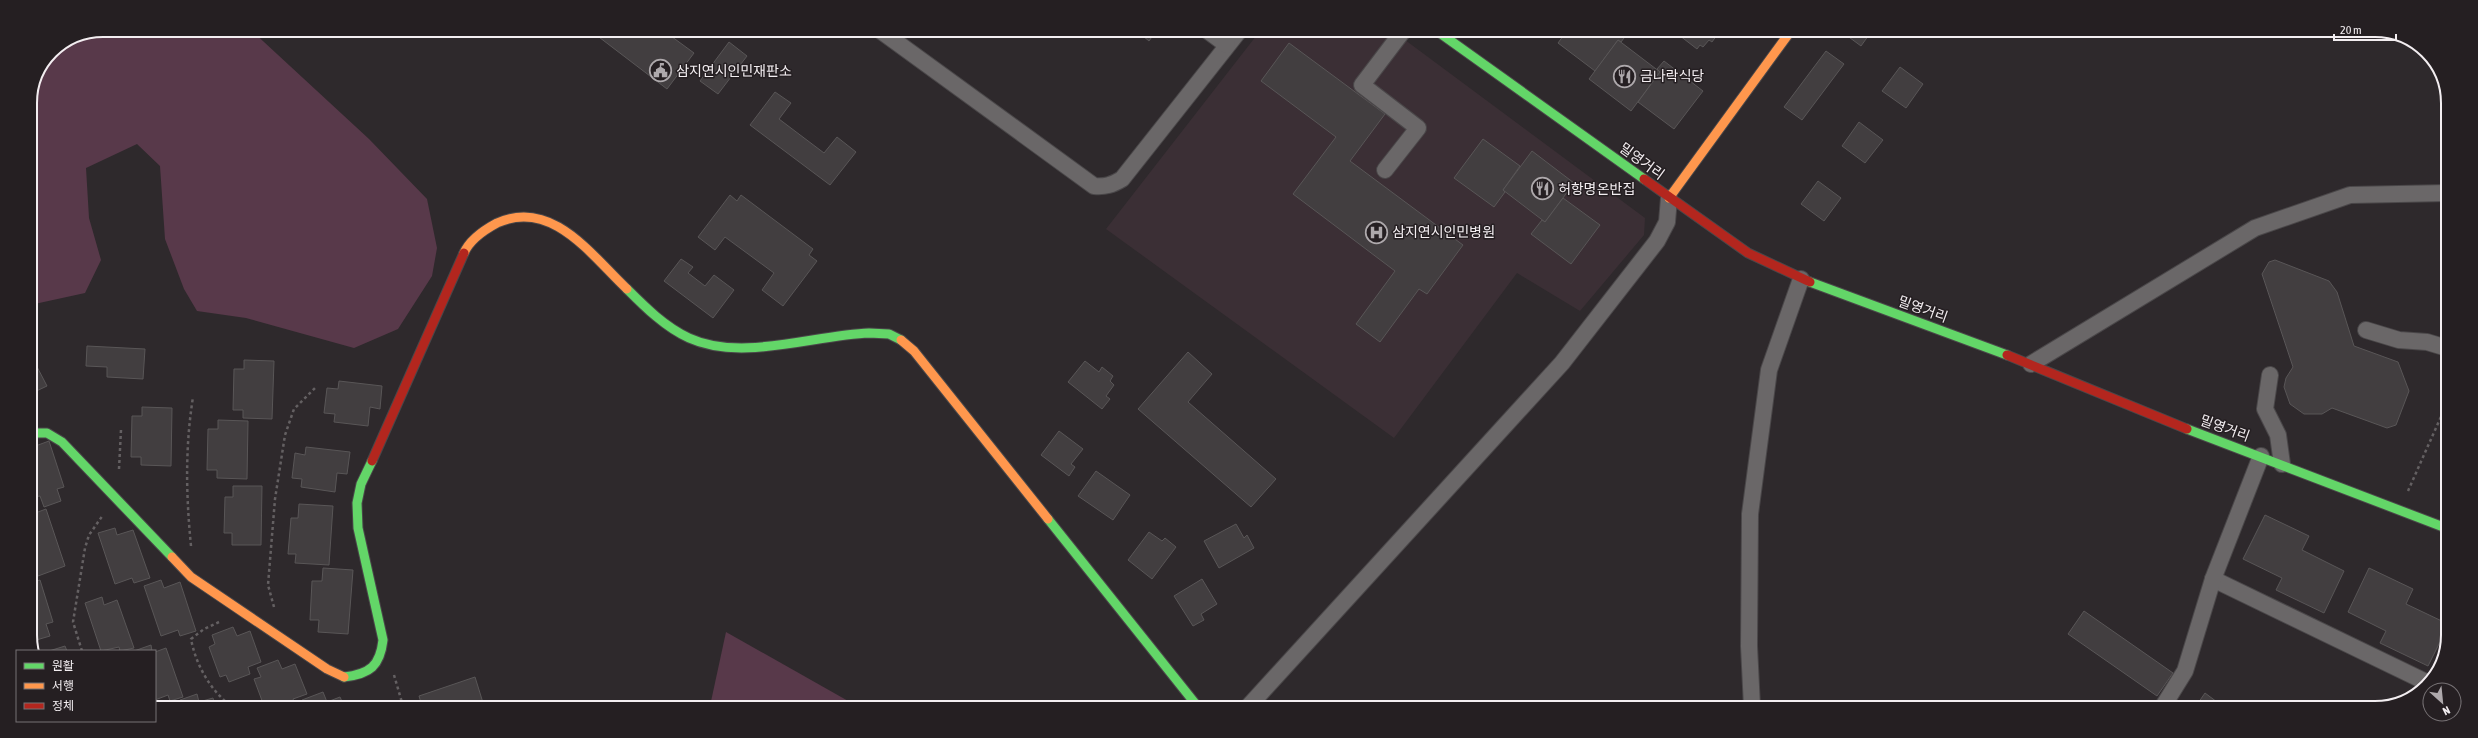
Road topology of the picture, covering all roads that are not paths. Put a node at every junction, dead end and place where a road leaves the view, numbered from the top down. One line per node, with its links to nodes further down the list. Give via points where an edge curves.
1 (889, 37): 7 (street, via 1094,186 1102,187 1122,179)
2 (1216, 37): 7 (street)
3 (1234, 37): 7 (street)
4 (1398, 37): 8 (street, via 1362,85 1418,128)
5 (1445, 37): 10 (street, 밀영거리)
6 (1786, 37): 10 (street)
7 (1227, 45)
8 (1385, 170)
9 (2441, 192): 14 (street, via 2350,195 2255,228)
10 (1669, 198): 11 (street, 밀영거리, via 1748,253); 23 (street, via 1667,222 1657,241 1562,363)
11 (1801, 279): 14 (street, 밀영거리); 24 (street, via 1769,370 1750,514 1749,646)
12 (2366, 330): 13 (street, via 2398,340 2427,342)
13 (2441, 346)
14 (2031, 364): 17 (street, 밀영거리, via 2174,424)
15 (2270, 375): 18 (street, via 2265,409 2278,435)
16 (37, 433): 22 (street, via 47,433 62,442 191,577 236,610 327,669 344,677 359,675 372,668 381,657 382,640 358,528 357,503 361,484 386,433 467,245 480,231 502,220 524,217 546,219 568,234 664,322 689,338 710,346 741,348 867,332 900,338 914,351)
17 (2261, 456): 18 (street, 밀영거리); 20 (street)
18 (2282, 464): 19 (street, 밀영거리)
19 (2441, 526)
20 (2212, 579): 21 (street); 25 (street, via 2185,671)
21 (2423, 681)
22 (1193, 701)
23 (1253, 701)
24 (1752, 701)
25 (2166, 701)

